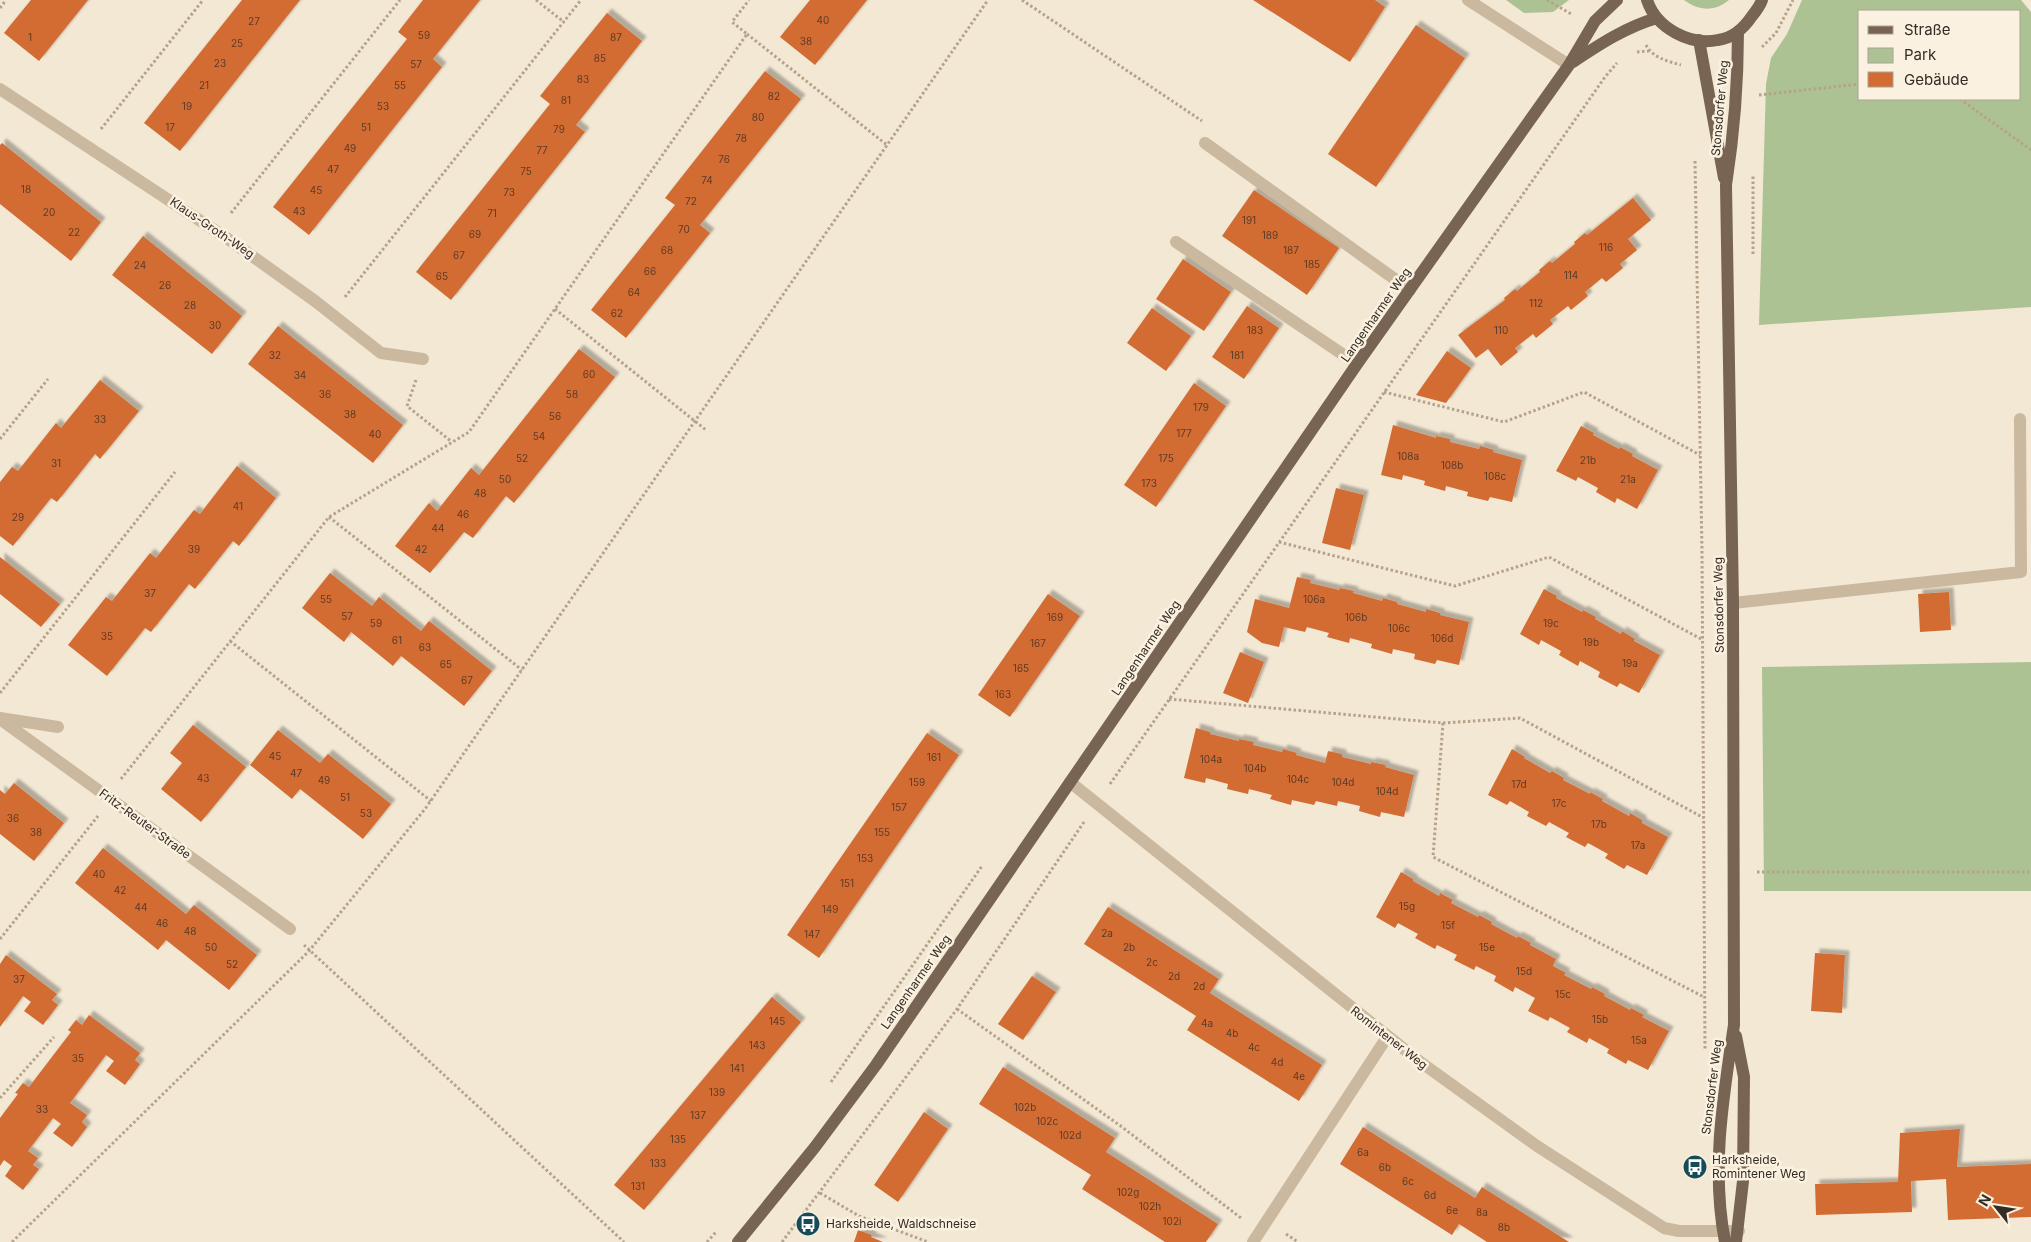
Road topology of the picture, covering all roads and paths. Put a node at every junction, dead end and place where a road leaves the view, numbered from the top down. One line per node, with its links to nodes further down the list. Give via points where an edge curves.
1 (6, 0): 14 (path)
2 (203, 0): 32 (path)
3 (400, 0): 36 (path)
4 (536, 0): 17 (path)
5 (581, 0): 17 (path)
6 (749, 0): 19 (path, via 732,22)
7 (988, 0): 31 (path)
8 (1468, 0): 25 (street)
9 (1547, 0): 15 (path)
10 (1617, 0): 25 (main road, Langenharmer Weg, via 1595,20)
11 (1647, 0): 16 (main road)
12 (1762, 0): 18 (main road)
13 (1793, 0): 22 (path, via 1776,33)
14 (0, 8)
15 (1573, 15)
16 (1657, 18): 20 (main road, via 1669,29); 25 (main road, Langenharmer Weg, via 1636,24)
17 (564, 22): 40 (path)
18 (1738, 32): 20 (main road, via 1720,40); 35 (main road, Stonsdorfer Weg, via 1733,144)
19 (747, 34): 31 (path); 39 (path)
20 (1699, 40): 35 (main road, Stonsdorfer Weg)
21 (1649, 51): 23 (path)
22 (1758, 51)
23 (1630, 53)
24 (1619, 61): 44 (path, via 1605,76)
25 (1569, 64): 38 (main road, Langenharmer Weg)
26 (1858, 84): 28 (path)
27 (0, 89): 32 (street, Klaus-Groth-Weg)
28 (1753, 96)
29 (1961, 100): 33 (path)
30 (1205, 143): 38 (street)
31 (887, 145): 46 (path)
32 (87, 146): 36 (street, Klaus-Groth-Weg)
33 (2031, 150)
34 (1695, 157): 50 (path)
35 (1726, 186): 54 (main road, Stonsdorfer Weg)
36 (217, 231): 40 (street, Klaus-Groth-Weg)
37 (1176, 242): 42 (street)
38 (1410, 290): 42 (main road, Langenharmer Weg)
39 (555, 309): 46 (path); 49 (path, via 469,432)
40 (332, 314): 41 (street, Klaus-Groth-Weg, via 381,353)
41 (423, 360): 49 (path, via 407,406)
42 (1357, 364): 63 (main road, Langenharmer Weg)
43 (48, 379): 48 (path)
44 (1384, 392): 50 (path, via 1504,422 1584,392); 53 (path)
45 (2020, 419): 54 (street, via 2021,572)
46 (695, 421): 47 (path); 57 (path)
47 (706, 430)
48 (0, 439)
49 (452, 442): 52 (path)
50 (1700, 456): 55 (path)
51 (174, 472): 58 (path)
52 (329, 517): 56 (path); 57 (path)
53 (1278, 542): 55 (path, via 1455,586 1549,556); 59 (path)
54 (1733, 603): 68 (main road, Stonsdorfer Weg)
55 (1703, 640): 67 (path)
56 (230, 641): 64 (path); 65 (path)
57 (522, 670): 65 (path)
58 (0, 692)
59 (1169, 699): 61 (path); 66 (path)
60 (0, 719): 62 (street, Fritz-Reuter-Straße); 64 (street, Fritz-Reuter-Straße)
61 (1443, 723): 67 (path, via 1520,718); 73 (path, via 1433,857)
62 (58, 727)
63 (1070, 782): 66 (street, Romintener Weg); 86 (main road, Langenharmer Weg, via 861,1086)
64 (109, 798): 70 (street, Fritz-Reuter-Straße); 71 (path)
65 (431, 801): 72 (path)
66 (1096, 803): 74 (path); 77 (street, Romintener Weg)
67 (1704, 818): 73 (path)
68 (1734, 872): 69 (path); 75 (main road, Stonsdorfer Weg)
69 (2031, 872)
70 (290, 929): 72 (path)
71 (0, 939)
72 (309, 951): 84 (path); 85 (path)
73 (1704, 997): 78 (path)
74 (957, 1009): 80 (path); 81 (path, via 1122,1127)
75 (1734, 1025): 82 (main road, Stonsdorfer Weg, via 1717,1163); 83 (main road, Stonsdorfer Weg, via 1744,1077 1744,1181)
76 (54, 1036): 79 (path)
77 (1387, 1037): 81 (street); 82 (street, Romintener Weg, via 1521,1135 1664,1228)
78 (1705, 1056)
79 (0, 1098)
80 (820, 1193): 87 (path); 88 (path, via 860,1216)
81 (1256, 1237)
82 (1724, 1237): 83 (street, Romintener Weg)
83 (1737, 1237)
84 (12, 1242)
85 (624, 1242)
86 (738, 1242)
87 (782, 1242)
88 (928, 1242)

